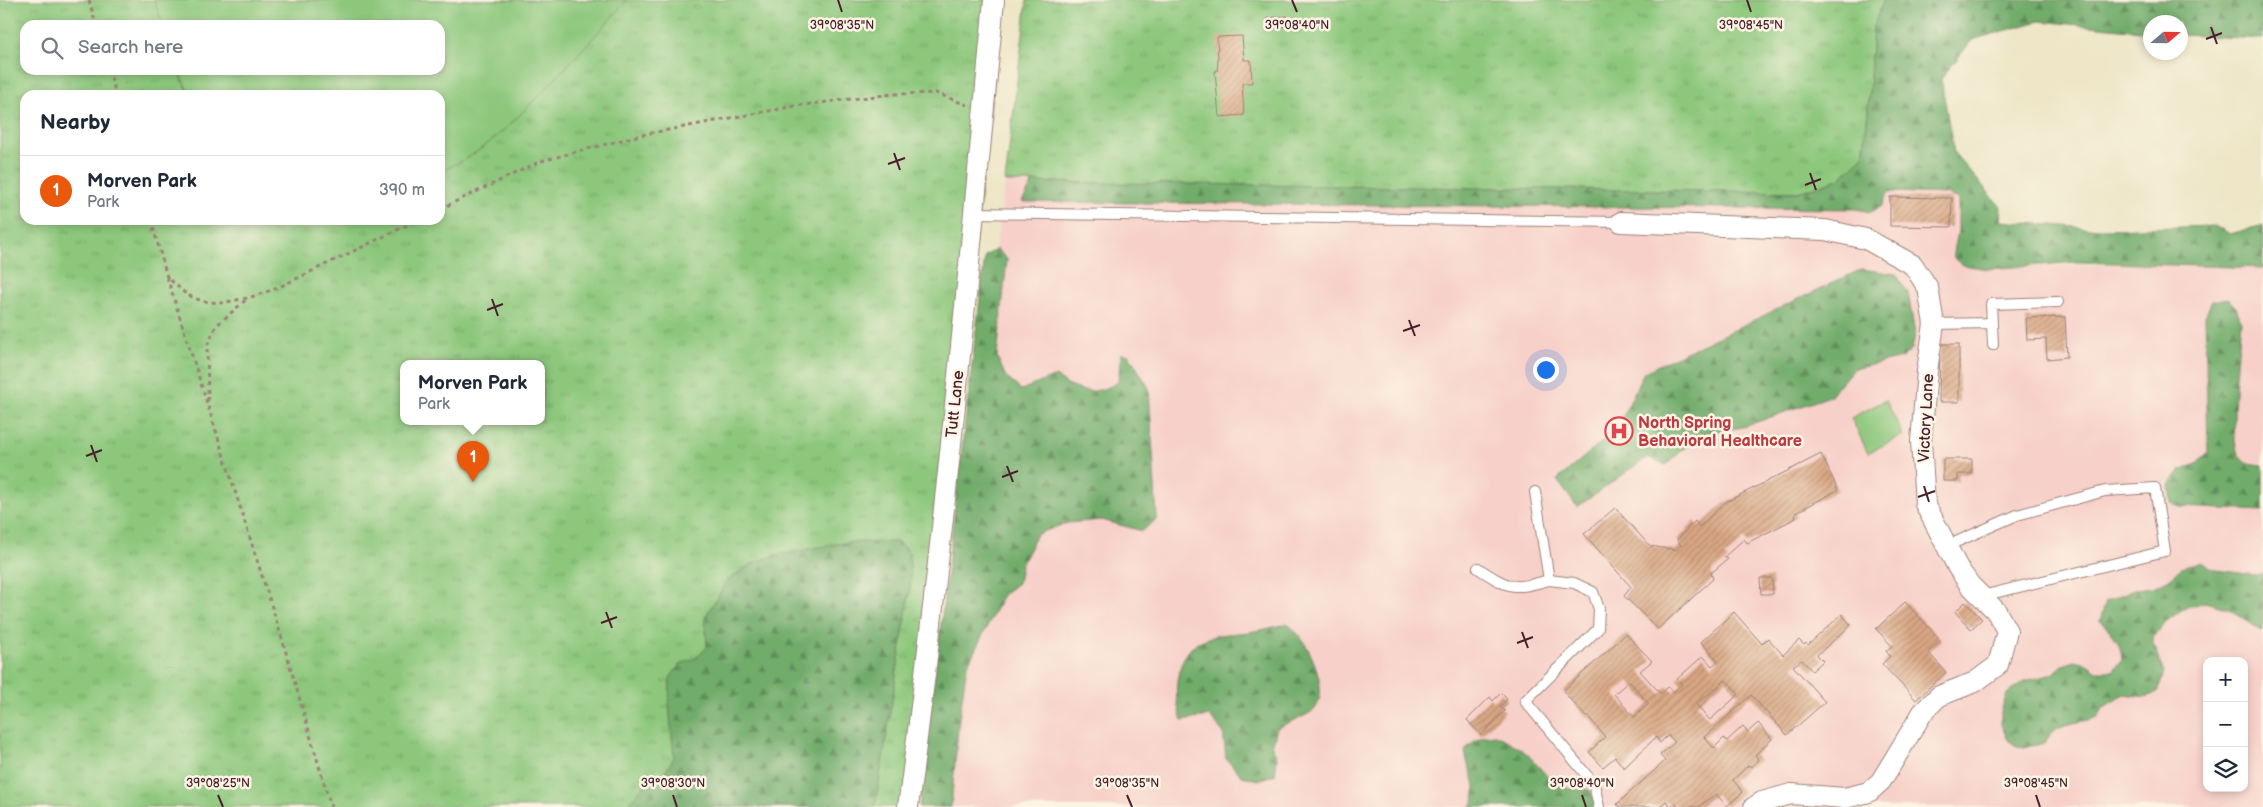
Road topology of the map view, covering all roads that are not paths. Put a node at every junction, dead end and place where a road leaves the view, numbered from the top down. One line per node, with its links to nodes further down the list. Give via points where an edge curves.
1 (994, 0): 2 (street, Tutt Lane)
2 (974, 213): 3 (lane); 13 (street, Tutt Lane)
3 (1621, 222): 6 (street, Victory Lane, via 1825,230 1866,239 1913,264 1928,288)
4 (2058, 302): 5 (lane, via 1991,304)
5 (1992, 323): 6 (lane); 7 (lane)
6 (1934, 324): 9 (street, Victory Lane, via 1921,441 1922,475 1925,504)
7 (1993, 345)
8 (1535, 492): 11 (lane)
9 (1947, 546): 12 (street, Victory Lane, via 1970,585); 12 (lane, via 2017,515 2105,491 2155,488 2165,551)
10 (1478, 568): 11 (lane, via 1498,581 1520,588)
11 (1549, 580): 14 (lane, via 1574,583 1592,592 1599,609 1598,629 1525,700 1594,784)
12 (1982, 596): 15 (street, Victory Lane, via 1996,611 2007,631 1998,665 1975,682 1940,696 1923,712 1881,781 1869,792 1845,798 1791,794)
13 (908, 807)
14 (1599, 807)
15 (1754, 807)

